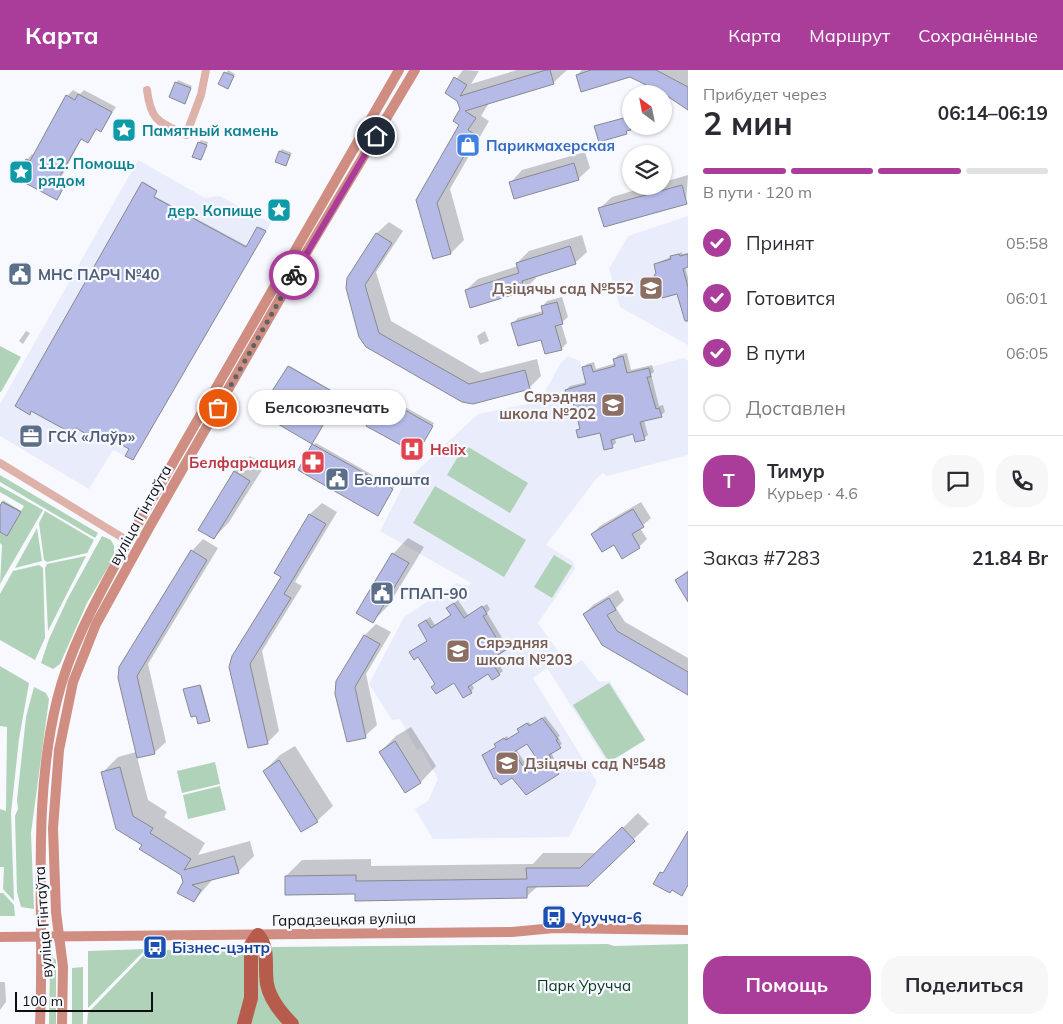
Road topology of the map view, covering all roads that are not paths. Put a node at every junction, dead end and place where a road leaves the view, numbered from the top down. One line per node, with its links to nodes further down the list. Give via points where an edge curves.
1 (206, 70): 6 (street, via 201,95 186,135 153,116)
2 (388, 70): 5 (main road)
3 (399, 70): 5 (main road, вуліца Гінтаўта)
4 (415, 70): 9 (main road, вуліца Гінтаўта)
5 (390, 85): 8 (main road, вуліца Гінтаўта)
6 (148, 90)
7 (0, 463): 8 (street)
8 (128, 541): 9 (main road); 12 (main road, вуліца Гінтаўта, via 92,606 57,700 42,810)
9 (138, 547): 13 (main road, вуліца Гінтаўта, via 96,624 72,682 66,706 53,828)
10 (688, 930): 11 (main road, Гарадзецкая вуліца, via 554,928 512,932)
11 (258, 935): 13 (main road, Гарадзецкая вуліца); 17 (highway, via 251,945 252,988); 18 (highway, via 265,948 269,992)
12 (42, 936): 13 (main road, Гарадзецкая вуліца); 14 (main road, Гарадзецкая вуліца); 15 (main road, вуліца Гінтаўта)
13 (59, 936): 16 (main road, вуліца Гінтаўта, via 63,967)
14 (0, 937)
15 (40, 1024)
16 (62, 1024)
17 (244, 1024)
18 (292, 1024)

